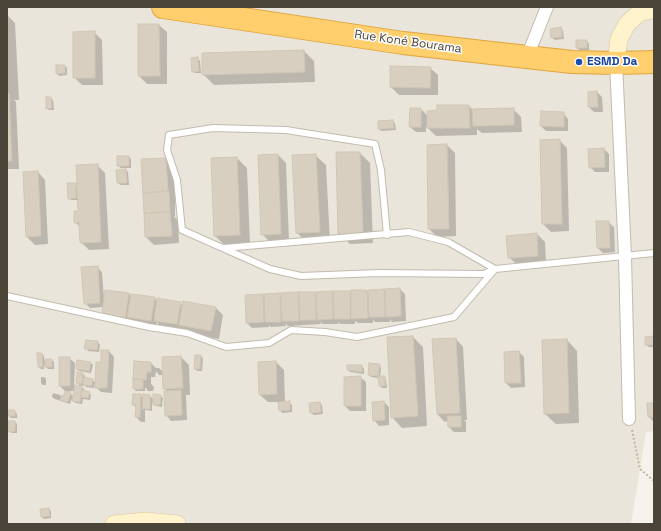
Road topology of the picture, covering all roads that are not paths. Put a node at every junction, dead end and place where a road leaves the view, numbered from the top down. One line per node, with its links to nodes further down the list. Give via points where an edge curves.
1 (163, 7): 4 (highway, Rue Koné Bourama, via 403,43)
2 (545, 7): 4 (street)
3 (654, 9): 6 (street, via 639,13 627,24 619,40)
4 (527, 57): 6 (highway, Rue Koné Bourama)
5 (654, 62): 6 (highway, Rue Koné Bourama)
6 (616, 63): 10 (street)
7 (387, 235): 8 (lane); 8 (lane, via 381,170 375,144 286,130 212,128 169,134 166,150 177,180 182,230); 11 (lane, via 409,232 448,242)
8 (223, 248): 11 (lane, via 270,269 301,276 378,272 484,274)
9 (654, 253): 10 (lane)
10 (625, 256): 11 (lane); 13 (street)
11 (495, 269): 12 (lane, via 454,317 357,336 291,330 269,344 226,347 187,333)
12 (7, 296)
13 (629, 418)
14 (146, 522): 15 (street); 16 (street)
15 (114, 524)
16 (177, 524)

